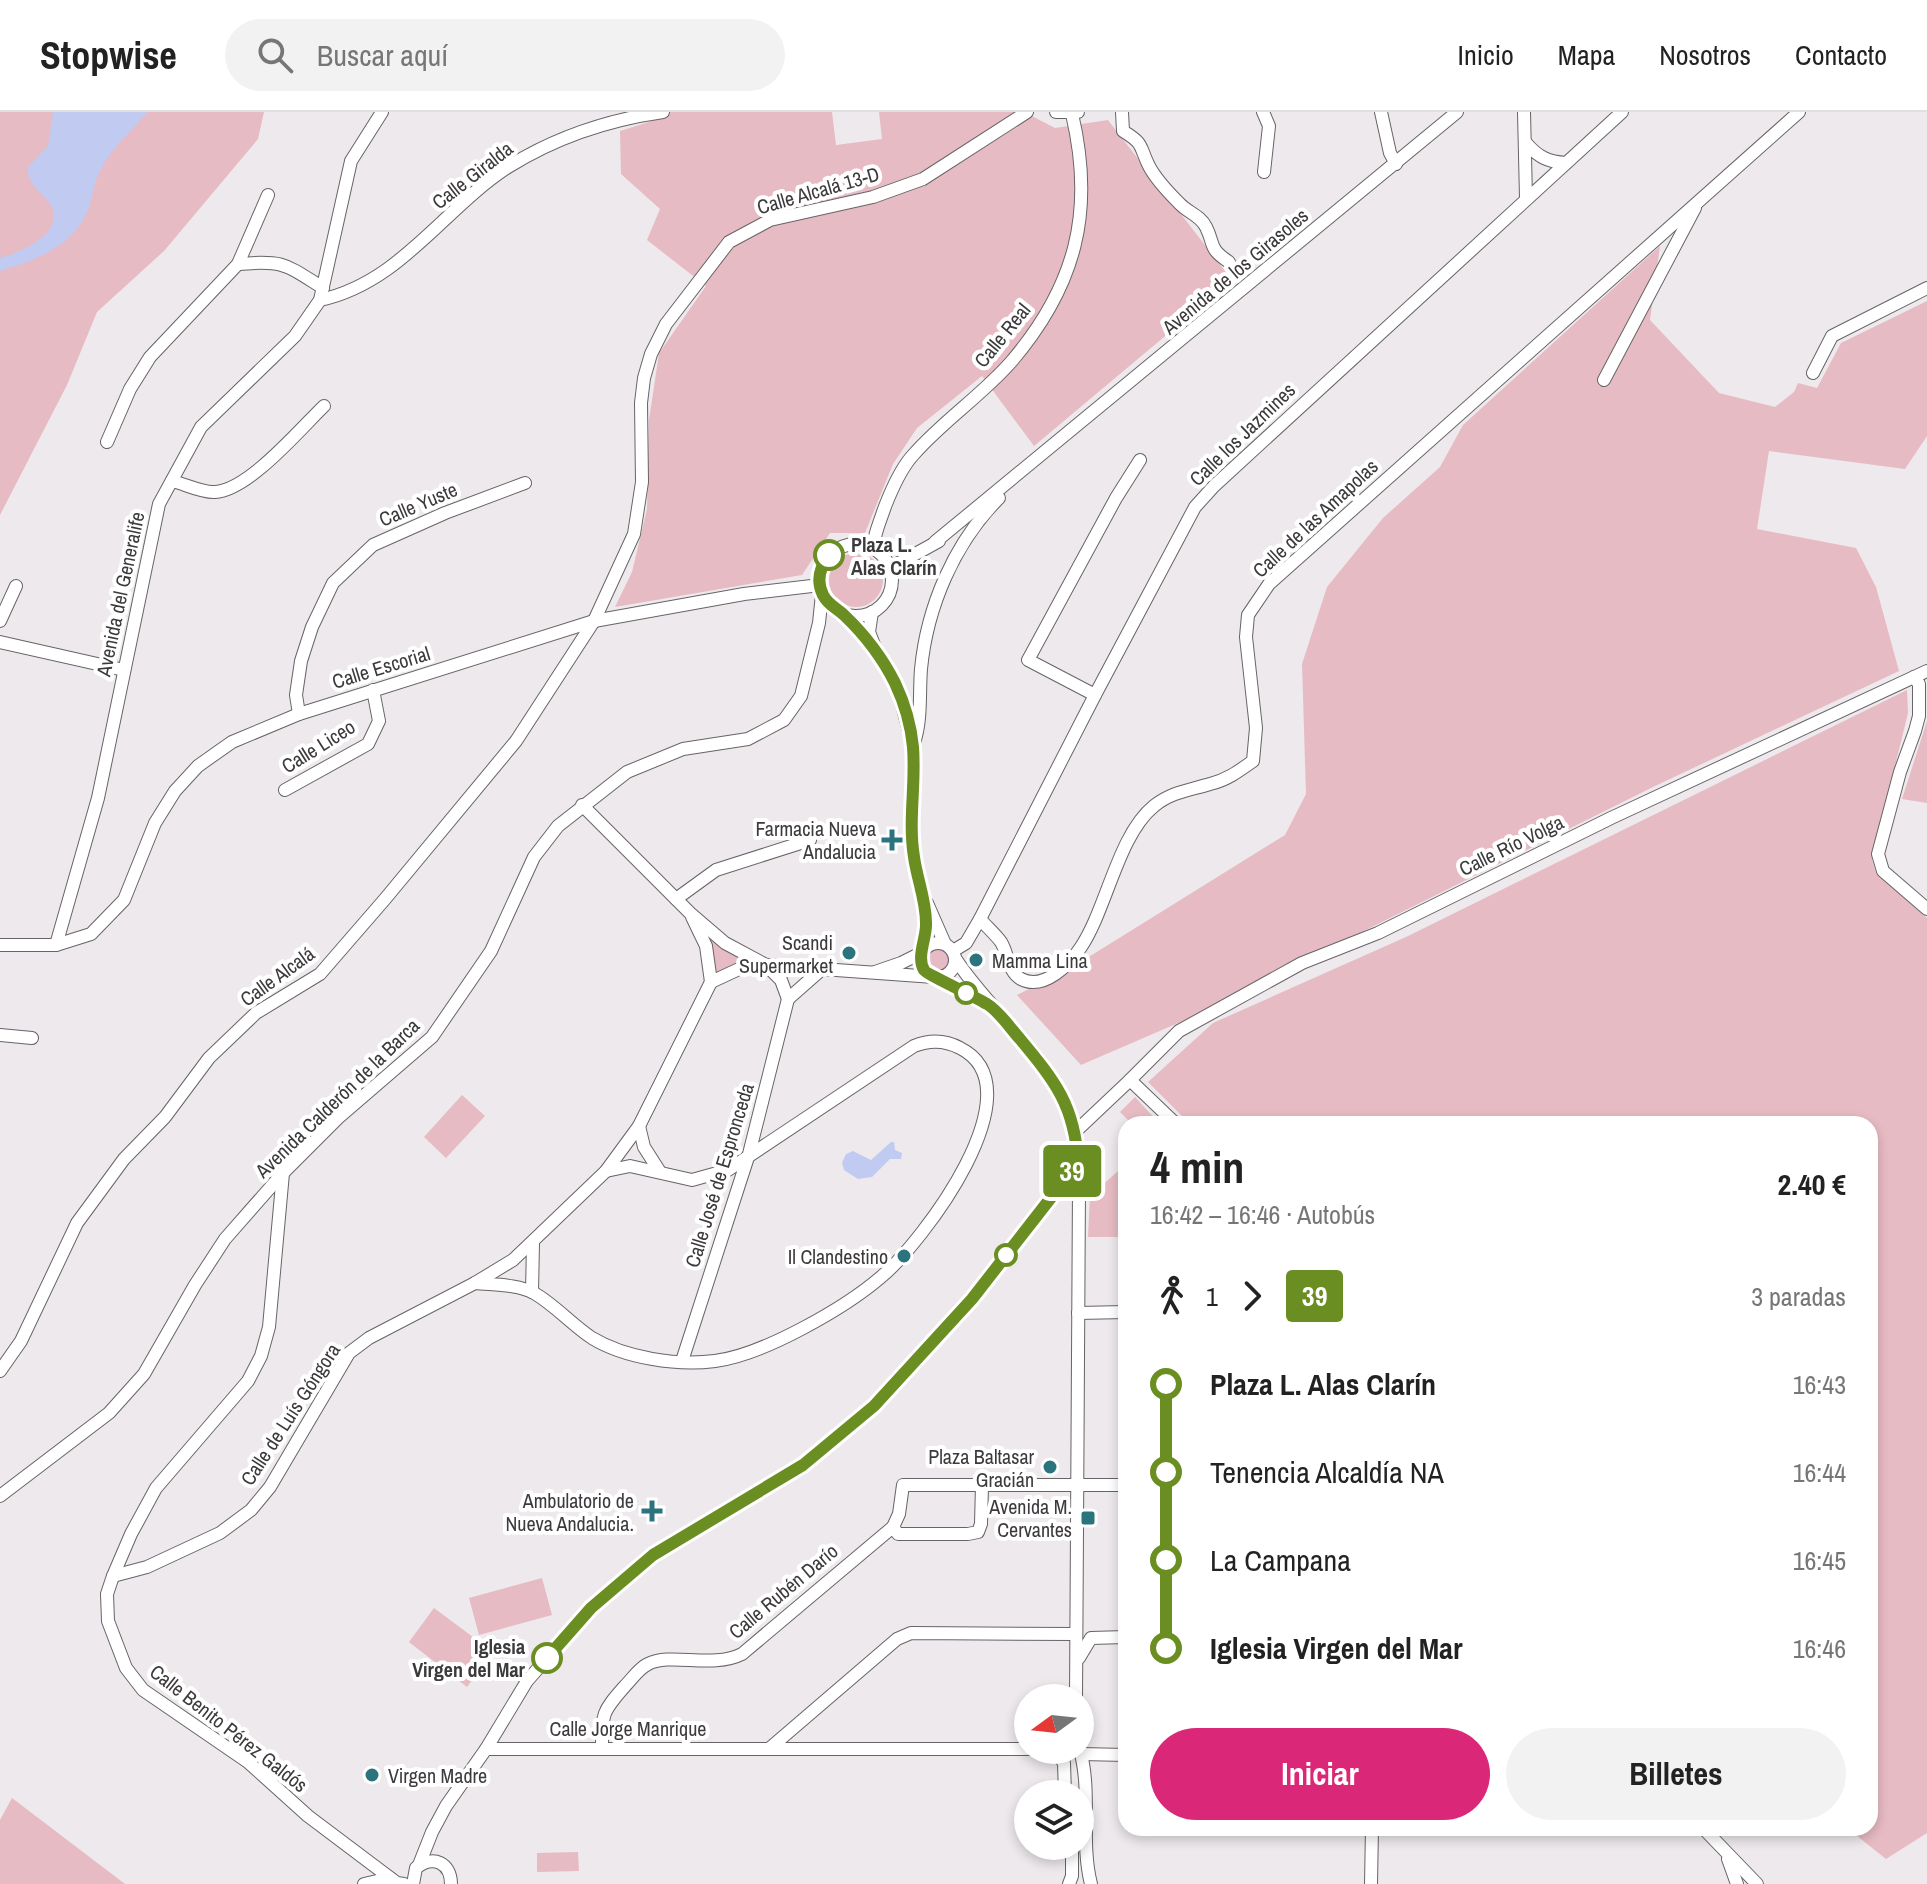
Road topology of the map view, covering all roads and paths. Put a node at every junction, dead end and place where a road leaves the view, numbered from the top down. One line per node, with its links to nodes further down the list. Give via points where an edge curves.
1 (382, 112): 23 (street, Avenida del Generalife, via 351,161)
2 (663, 112): 23 (street, Calle Giralda, via 599,124 507,168 375,279 341,295)
3 (1027, 112): 41 (street, Calle Alcalá 13-D, via 923,179 873,197 770,220 729,242 666,324 651,354 641,403 642,482 634,534)
4 (1056, 112): 12 (street)
5 (1122, 112): 20 (street, via 1123,131 1145,150 1148,165 1181,206 1197,215 1209,243)
6 (1263, 112): 16 (street, via 1269,126)
7 (1381, 112): 15 (street)
8 (1457, 112): 15 (street, Avenida de los Girasoles)
9 (1524, 112): 13 (street)
10 (1622, 112): 14 (street, Calle los Jazmines)
11 (1799, 112): 19 (street, Calle de las Amapolas)
12 (1075, 113): 34 (street, Calle Real, via 1082,213 1063,281 1010,363 912,456 880,516)
13 (1526, 143): 14 (street, via 1535,154); 18 (street)
14 (1566, 163): 18 (street, Calle los Jazmines)
15 (1396, 164): 28 (street, Avenida de los Girasoles)
16 (1264, 172)
17 (268, 195): 21 (street)
18 (1526, 198): 49 (street, Calle los Jazmines, via 1195,507)
19 (1701, 198): 25 (street); 59 (street, Calle de las Amapolas, via 1269,584 1248,615 1246,637 1256,728 1253,761 1232,776 1181,790 1154,806 1136,827 1082,946 1064,967 1034,982 1020,978)
20 (1229, 262)
21 (238, 264): 23 (street, via 287,265); 27 (street, via 150,357)
22 (1927, 288): 24 (street, via 1832,336)
23 (321, 294): 30 (street, Avenida del Generalife, via 295,336 201,427)
24 (1813, 373)
25 (1604, 380)
26 (324, 406): 30 (street, via 249,479 213,492)
27 (107, 442)
28 (1038, 460): 32 (street, Avenida de los Girasoles); 33 (street, Avenida de los Girasoles)
29 (1140, 460): 49 (street, via 1028,660)
30 (172, 481): 45 (street, Avenida del Generalife, via 159,504)
31 (525, 483): 50 (street, Calle Yuste, via 373,545 333,583 301,661)
32 (977, 522): 33 (street, Avenida de los Girasoles); 51 (street, Avenida de los Girasoles, via 948,571 927,632)
33 (935, 542): 35 (street, Avenida de los Girasoles)
34 (872, 547): 35 (street); 37 (street, via 839,547 823,563)
35 (890, 568): 38 (street, via 891,589)
36 (16, 586): 40 (street)
37 (821, 589): 39 (street); 41 (street, Calle Escorial, via 744,594); 42 (street, Avenida Calderón de la Barca)
38 (872, 612): 39 (street); 44 (street, via 869,632)
39 (842, 613): 42 (street); 44 (street)
40 (0, 621)
41 (594, 621): 48 (street, Calle Escorial); 88 (street, Calle Alcalá, via 516,741 320,974 256,1013 209,1058 165,1117 124,1159 77,1223 21,1341)
42 (819, 623): 53 (street, Avenida Calderón de la Barca, via 801,696 784,720 748,739 683,749 627,772)
43 (0, 642): 45 (street)
44 (876, 650): 51 (street, via 898,690)
45 (124, 670): 61 (street, Avenida del Generalife, via 98,798)
46 (1927, 671): 47 (street, Calle Río Volga)
47 (1914, 677): 57 (street, via 1919,684 1919,716 1878,854 1883,871); 73 (street, Calle Río Volga, via 1378,933 1302,963 1179,1031)
48 (373, 690): 50 (street, Calle Escorial); 52 (street, Calle Liceo, via 379,721 368,744)
49 (1095, 695): 59 (street, Calle los Jazmines)
50 (299, 714): 61 (street, Calle Escorial, via 232,742 198,766 155,823 124,900 91,934)
51 (913, 746): 56 (street, via 914,858)
52 (285, 790)
53 (582, 805): 55 (street); 81 (street, Avenida Calderón de la Barca, via 534,857 491,951 432,1037)
54 (810, 840): 55 (street, via 716,870)
55 (676, 899): 58 (street)
56 (924, 899): 62 (street); 63 (street)
57 (1927, 909)
58 (690, 913): 64 (street, via 725,943); 68 (street, via 706,946)
59 (980, 919): 63 (street, Calle los Jazmines, via 966,943)
60 (0, 945): 61 (street)
61 (56, 945)
62 (923, 951): 63 (street, via 933,943); 66 (street); 67 (street, via 922,968)
63 (951, 951): 67 (street, via 950,973); 70 (street)
64 (766, 965): 65 (street); 68 (street, via 739,969); 69 (street, via 781,980)
65 (822, 969): 66 (street); 69 (street)
66 (872, 973): 67 (street)
67 (938, 978): 70 (street)
68 (711, 982): 75 (street, Calle de Luís Góngora)
69 (788, 999): 77 (street, Calle José de Espronceda)
70 (990, 1005): 76 (street, via 1058,1087)
71 (0, 1035): 72 (street)
72 (32, 1038)
73 (1130, 1080): 74 (street); 76 (street, Calle Río Volga)
74 (1168, 1116)
75 (639, 1126): 79 (street, Calle de Luís Góngora); 80 (street, via 644,1147)
76 (1074, 1133): 78 (street)
77 (749, 1154): 80 (street, via 728,1170 692,1180); 87 (street, Calle José de Espronceda); 87 (street, via 924,1042 939,1041 965,1051 985,1076 980,1135 954,1189 907,1253 844,1303 774,1343 733,1358)
78 (1078, 1163): 86 (street); 101 (street, via 972,1299 874,1406 803,1465 653,1555 591,1608 527,1681)
79 (606, 1171): 80 (street, via 630,1166); 82 (street, Calle de Luís Góngora)
80 (660, 1172)
81 (283, 1173): 92 (street, Avenida Calderón de la Barca, via 225,1239 144,1374 109,1413); 94 (street, Calle Benito Pérez Galdós, via 269,1327 261,1356 248,1381 156,1488)
82 (533, 1243): 83 (street, Calle de Luís Góngora); 84 (street)
83 (475, 1283): 84 (street); 94 (street, Calle de Luís Góngora, via 349,1353 251,1510 220,1533 147,1567)
84 (532, 1292): 87 (street, via 592,1338 633,1353)
85 (1118, 1312): 86 (street)
86 (1078, 1313): 89 (street)
87 (682, 1361)
88 (0, 1371)
89 (1077, 1484): 90 (street); 91 (street); 95 (street)
90 (982, 1485): 93 (street, via 903,1485); 93 (street, via 978,1532 898,1534)
91 (1118, 1485)
92 (0, 1496)
93 (893, 1527): 99 (street, Calle Rubén Darío, via 742,1654 730,1660 648,1664 604,1711)
94 (113, 1576): 113 (street, Calle Benito Pérez Galdós, via 108,1621 126,1668 143,1690 248,1762)
95 (1076, 1634): 97 (street); 100 (street, via 911,1633 897,1639)
96 (1118, 1637): 97 (street, via 1091,1638)
97 (1076, 1661): 98 (street)
98 (1076, 1684)
99 (602, 1748): 100 (street, Calle Jorge Manrique); 101 (street, Calle Jorge Manrique)
100 (770, 1748): 102 (street, Calle Jorge Manrique)
101 (486, 1749): 106 (street)
102 (1014, 1749)
103 (1094, 1752): 104 (street)
104 (1118, 1754)
105 (1079, 1764): 119 (street)
106 (432, 1832): 111 (street); 112 (street)
107 (1372, 1836): 120 (street)
108 (1710, 1836): 109 (street)
109 (1724, 1852): 121 (street); 122 (street)
110 (1072, 1860): 118 (street)
111 (440, 1862): 112 (street); 117 (street, via 450,1872)
112 (419, 1865): 116 (street)
113 (390, 1878): 114 (street); 115 (street, Calle Benito Pérez Galdós)
114 (364, 1884)
115 (404, 1884)
116 (413, 1884)
117 (451, 1884)
118 (1069, 1884)
119 (1091, 1884)
120 (1371, 1884)
121 (1737, 1884)
122 (1757, 1884)

